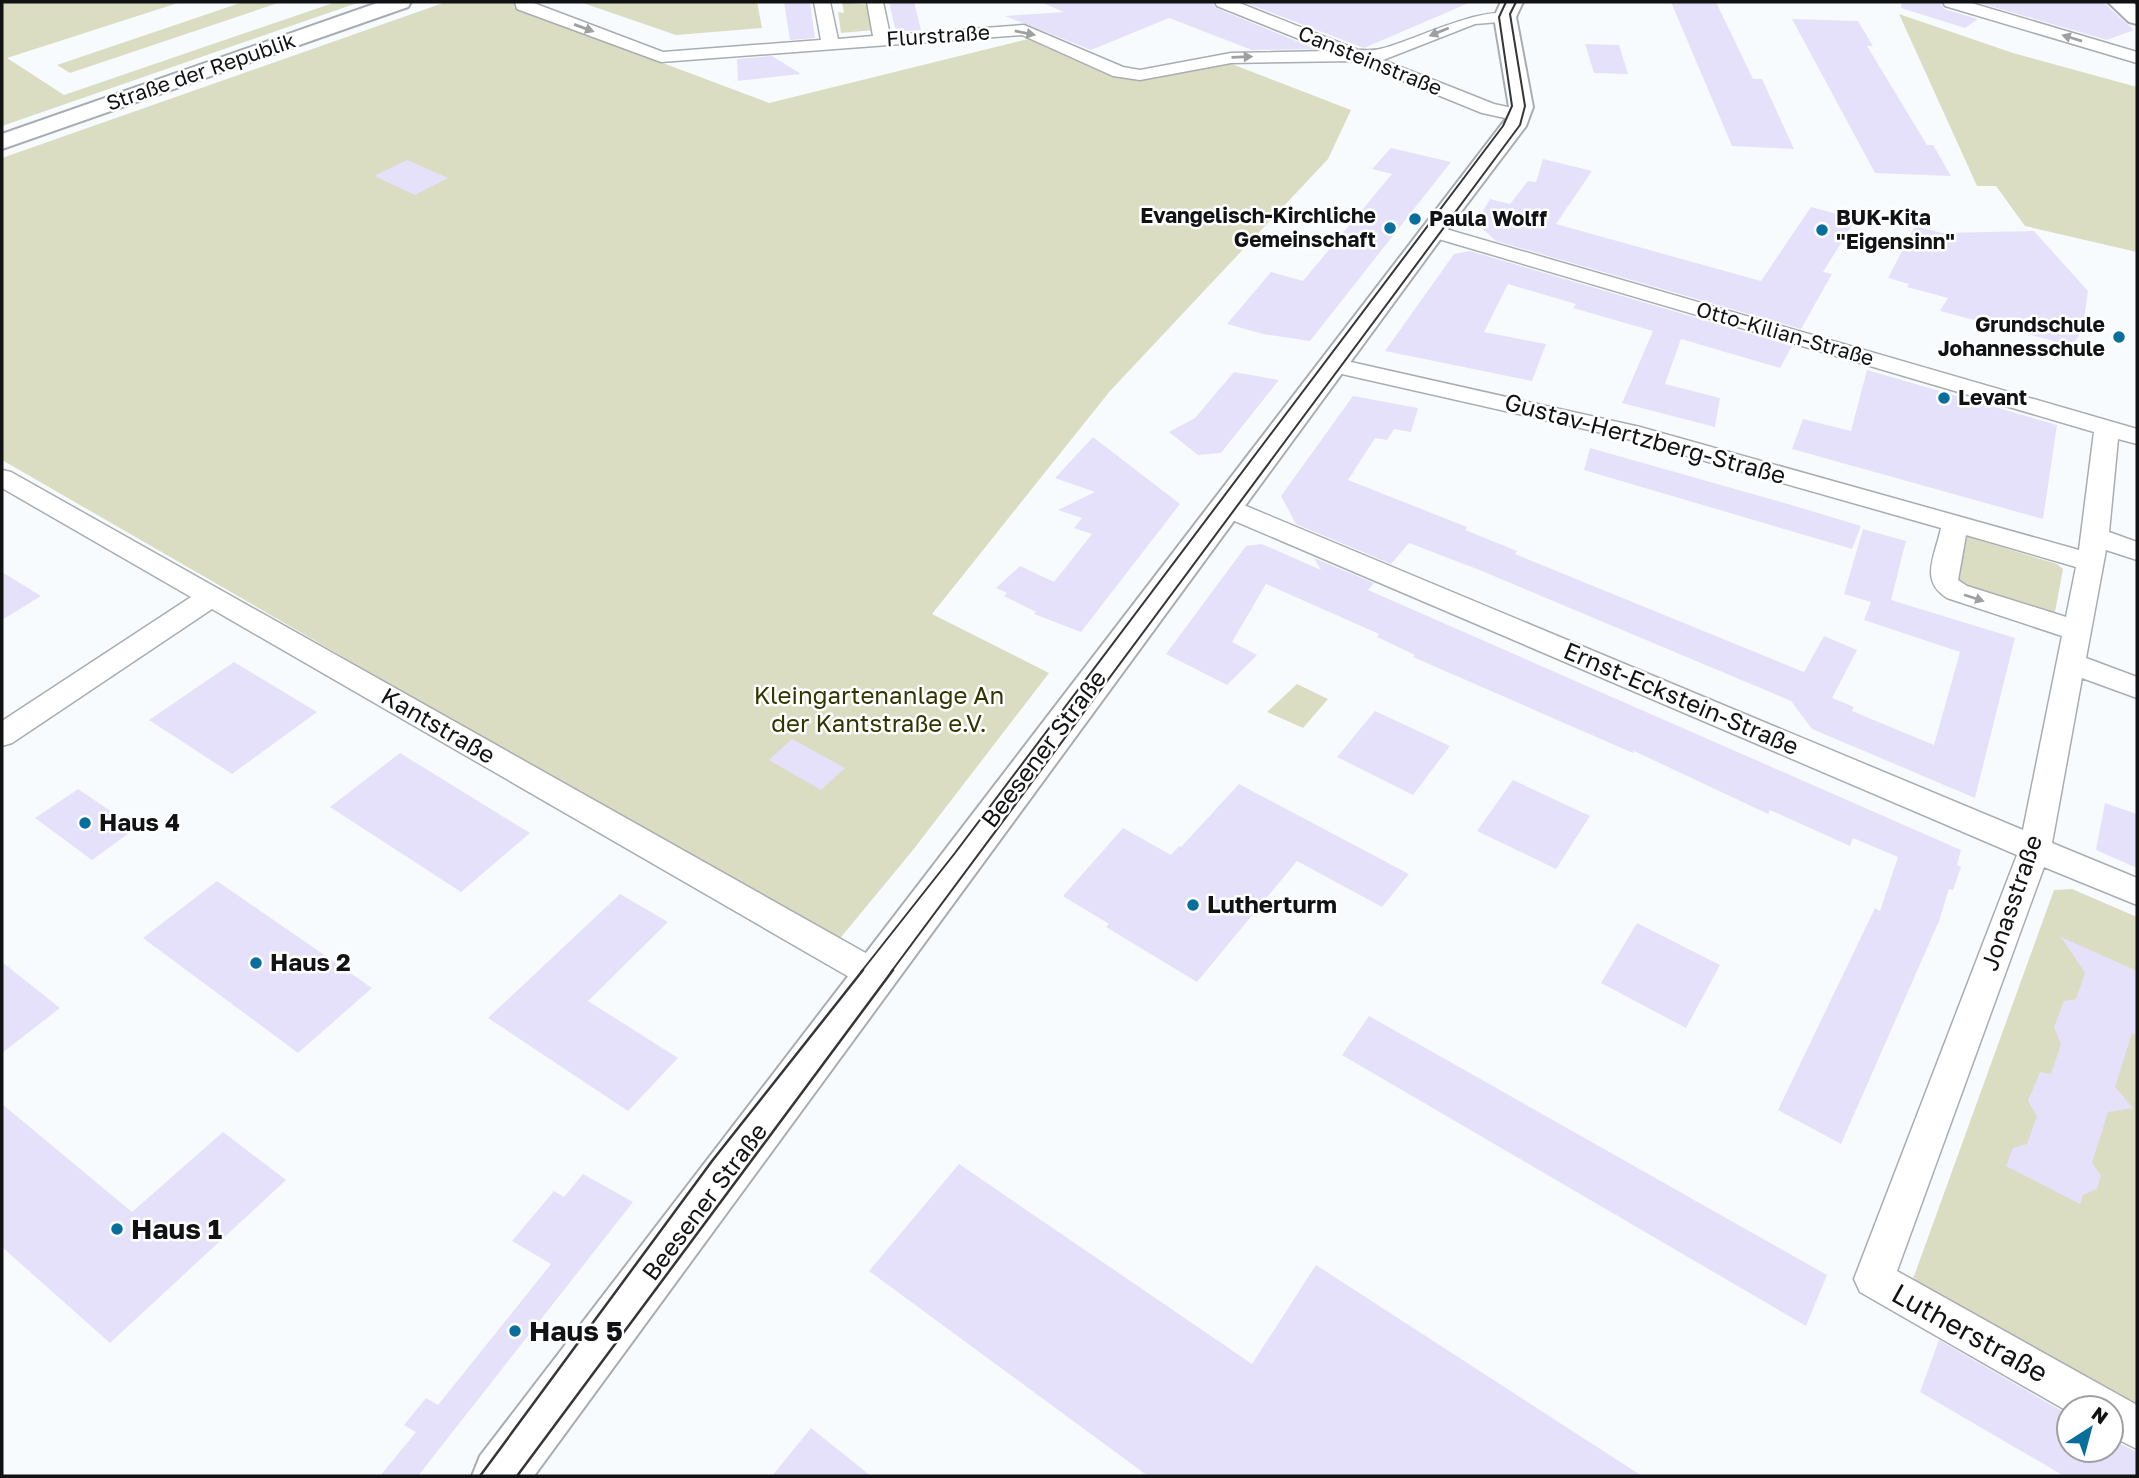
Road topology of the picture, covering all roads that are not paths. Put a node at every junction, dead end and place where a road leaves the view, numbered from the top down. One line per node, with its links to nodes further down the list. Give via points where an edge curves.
1 (400, 2): 15 (street, Straße der Republik)
2 (523, 2): 11 (street, Flurstraße, one-way to 11, via 661,57)
3 (822, 2): 11 (street)
4 (875, 2): 10 (street)
5 (1223, 2): 12 (street, Cansteinstraße)
6 (1951, 2): 13 (street, one-way to 6)
7 (2119, 2): 9 (street)
8 (1508, 10): 12 (street, Flurstraße, one-way to 12, via 1472,19 1382,55); 14 (street)
9 (2137, 17)
10 (882, 39): 11 (street, Flurstraße); 12 (street, Flurstraße, one-way to 12, via 1024,30 1119,72 1140,75 1231,58)
11 (830, 44)
12 (1355, 55): 14 (street, Cansteinstraße, via 1489,109)
13 (2137, 58)
14 (1519, 115): 16 (street, Beesener Straße)
15 (2, 142)
16 (1432, 231): 17 (street, Beesener Straße); 18 (street, Otto-Kilian-Straße)
17 (1333, 365): 21 (street, Beesener Straße); 22 (street, Gustav-Hertzberg-Straße, via 1630,432)
18 (2107, 428): 19 (street, Otto-Kilian-Straße); 23 (street, Jonasstraße)
19 (2137, 437)
20 (2, 478): 25 (street, Kantstraße)
21 (1225, 507): 30 (street, Ernst-Eckstein-Straße); 32 (street, Beesener Straße)
22 (1955, 525): 23 (street, Gustav-Hertzberg-Straße); 26 (street, one-way to 26, via 1945,584 1957,592)
23 (2093, 550): 24 (street, Gustav-Hertzberg-Straße); 26 (street, Jonasstraße)
24 (2137, 551)
25 (211, 597): 29 (street); 32 (street, Kantstraße)
26 (2077, 631): 27 (street, Jonasstraße)
27 (2071, 663): 28 (street); 30 (street, Jonasstraße)
28 (2137, 688)
29 (2, 735)
30 (2035, 849): 31 (street, Ernst-Eckstein-Straße); 33 (street, Jonasstraße)
31 (2137, 892)
32 (875, 975): 35 (street, Beesener Straße)
33 (1874, 1279): 34 (street, Lutherstraße)
34 (2077, 1394)
35 (500, 1476)

